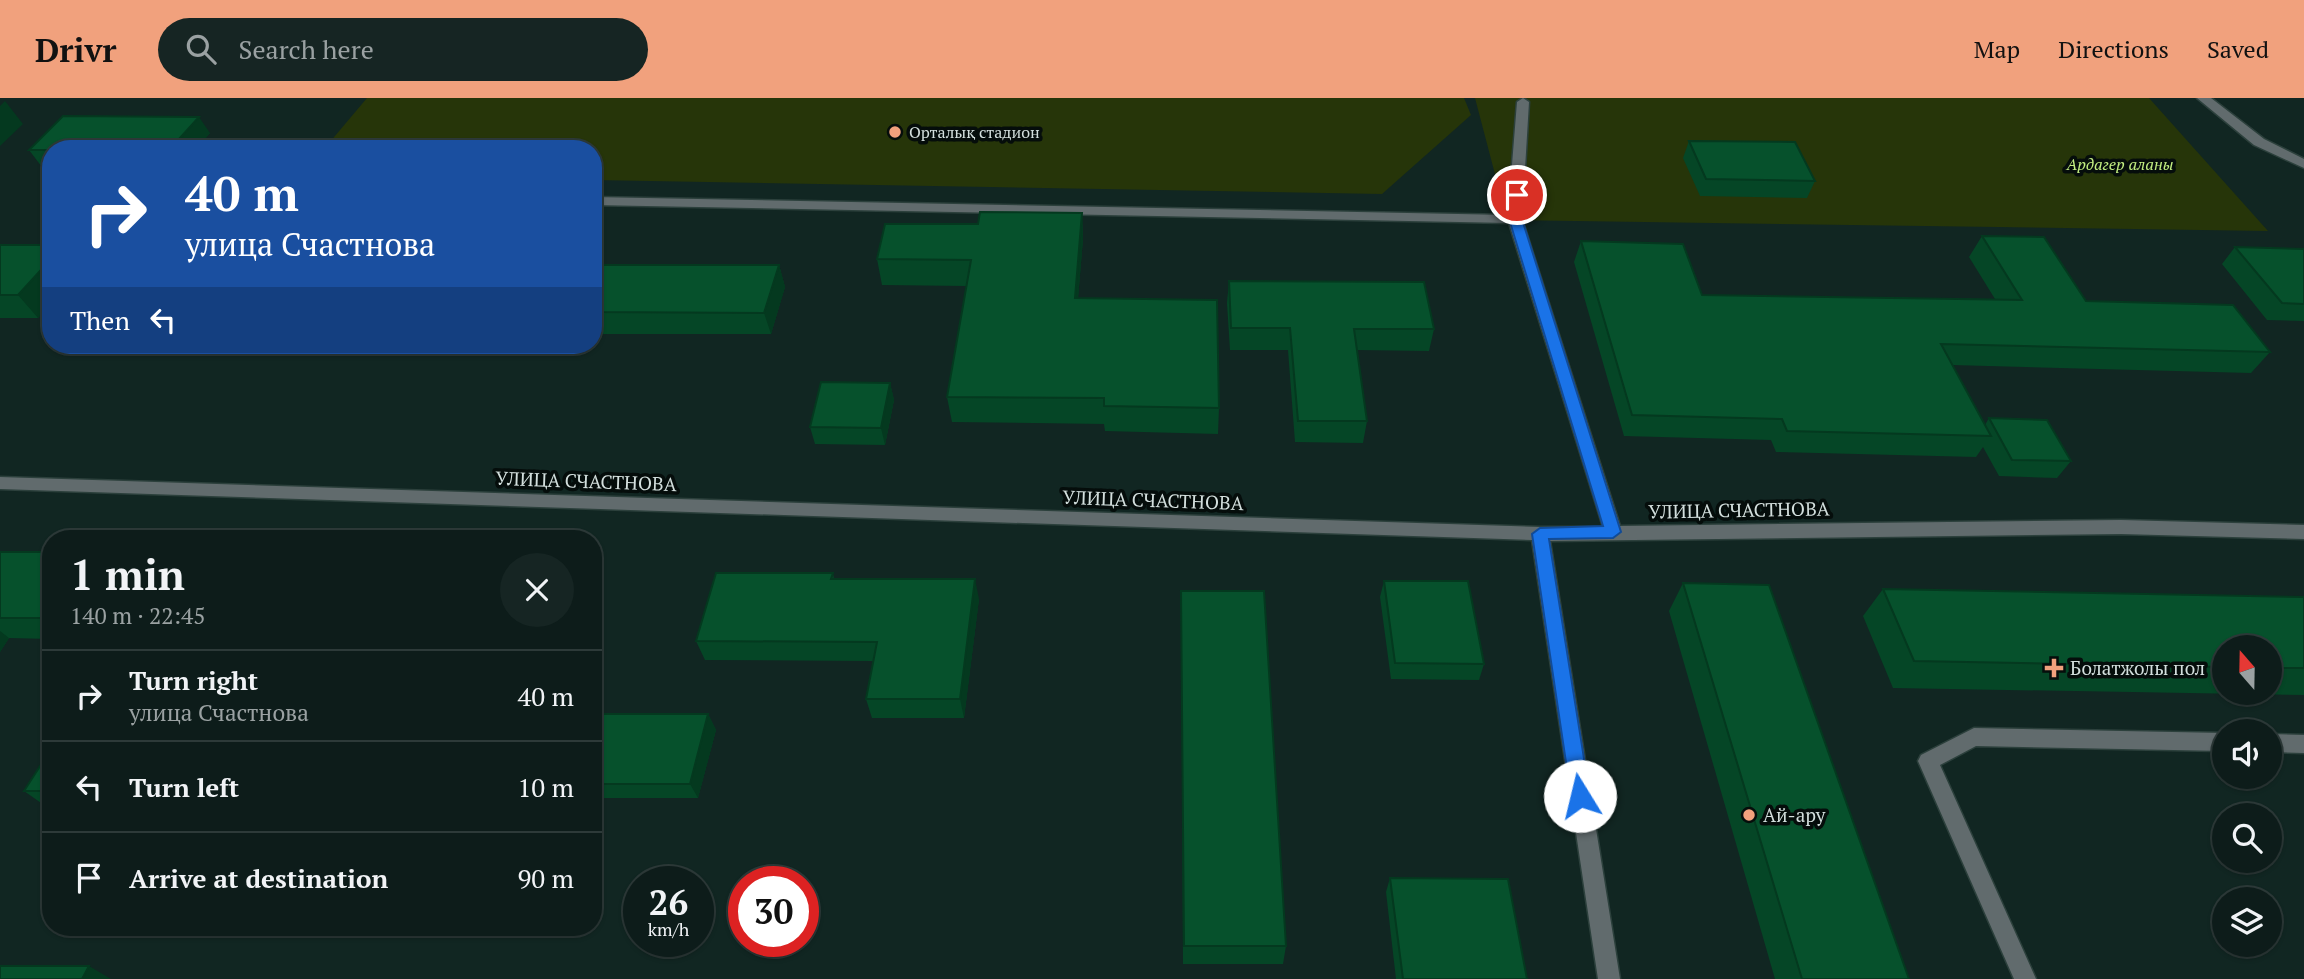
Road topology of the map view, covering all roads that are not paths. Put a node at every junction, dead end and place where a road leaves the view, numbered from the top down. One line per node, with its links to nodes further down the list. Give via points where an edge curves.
1 (2203, 98): 3 (street, via 2259,142)
2 (1523, 102): 5 (street)
3 (2304, 164)
4 (602, 201): 5 (street)
5 (1515, 219): 7 (street)
6 (0, 483): 9 (street, УЛИЦА СЧАСТНОВА)
7 (1613, 532): 8 (street, УЛИЦА СЧАСТНОВА, via 2121,527); 9 (street, УЛИЦА СЧАСТНОВА)
8 (2304, 532)
9 (1540, 534): 13 (street)
10 (2212, 742): 14 (street, via 1974,737 1927,761)
11 (2282, 743): 12 (street)
12 (2304, 744)
13 (1609, 979)
14 (2025, 979)

